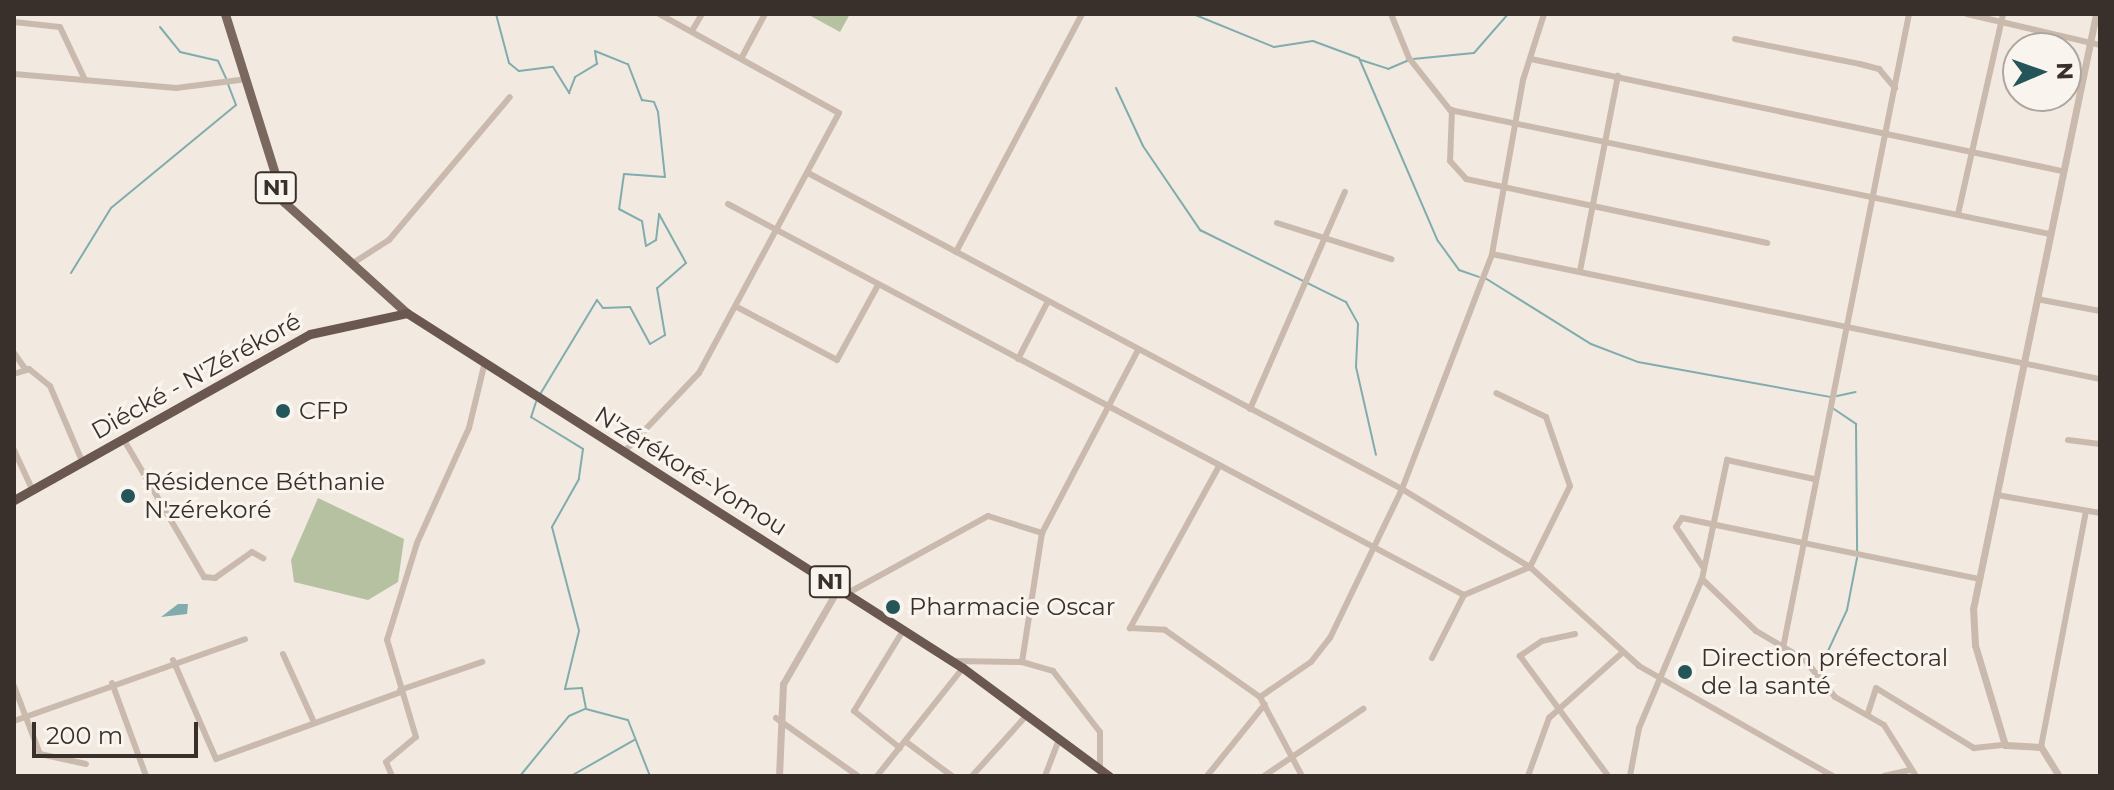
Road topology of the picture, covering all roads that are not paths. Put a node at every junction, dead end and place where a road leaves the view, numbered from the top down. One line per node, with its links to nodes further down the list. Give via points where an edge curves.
1 (225, 14): 23 (main road, N1)
2 (659, 14): 14 (street)
3 (702, 14): 14 (street)
4 (765, 14): 18 (street)
5 (1082, 14): 44 (street)
6 (1391, 14): 26 (street, via 1409,58)
7 (1544, 14): 19 (street)
8 (1909, 14): 24 (street)
9 (1967, 14): 13 (street)
10 (2003, 14): 13 (street)
11 (2096, 14): 16 (street)
12 (14, 22): 22 (street, via 60,27)
13 (2001, 23): 16 (street); 30 (street)
14 (692, 31): 18 (street)
15 (1735, 39): 24 (street, via 1879,69)
16 (2090, 42): 17 (street); 31 (street)
17 (2100, 45)
18 (742, 57): 32 (street, via 839,113)
19 (1531, 59): 21 (street); 27 (street)
20 (14, 74): 22 (street)
21 (1618, 76): 28 (street); 29 (street)
22 (85, 80): 23 (street, via 176,88)
23 (240, 80): 47 (main road, N1, via 284,202)
24 (1895, 88): 28 (street)
25 (510, 97): 47 (street, via 389,240)
26 (1452, 110): 27 (street); 33 (street, via 1450,161 1458,174)
27 (1515, 126): 29 (street); 33 (street)
28 (1888, 135): 30 (street); 35 (street)
29 (1606, 142): 35 (street); 37 (street)
30 (1971, 152): 31 (street); 38 (street)
31 (2062, 171): 41 (street)
32 (808, 173): 40 (street); 44 (street)
33 (1506, 189): 37 (street); 45 (street)
34 (1345, 192): 42 (street)
35 (1872, 200): 38 (street); 55 (street)
36 (728, 204): 40 (street)
37 (1593, 205): 43 (street); 48 (street)
38 (1958, 214): 41 (street)
39 (1277, 223): 42 (street)
40 (776, 233): 49 (street); 52 (street)
41 (2050, 234): 50 (street)
42 (1327, 238): 46 (street); 66 (street)
43 (1767, 243)
44 (956, 252): 51 (street)
45 (1492, 254): 48 (street); 76 (street)
46 (1391, 259)
47 (353, 263): 54 (main road, N1)
48 (1580, 271): 55 (street)
49 (878, 285): 52 (street, via 837,360); 58 (street)
50 (2037, 299): 53 (street); 59 (street)
51 (1047, 303): 56 (street); 58 (street)
52 (737, 307): 71 (street, via 699,373)
53 (2100, 311)
54 (407, 313): 60 (highway, N'zérékoré-Yomou / N1); 67 (highway, Diécké - N'Zérékoré, via 310,334)
55 (1845, 329): 59 (street); 74 (street)
56 (1138, 350): 65 (street); 66 (street)
57 (14, 353): 61 (street)
58 (1018, 359): 65 (street)
59 (2023, 363): 63 (street); 77 (street)
60 (484, 366): 71 (highway, N'zérékoré-Yomou / N1); 107 (street, via 469,428 396,604 386,655)
61 (25, 369): 62 (street); 72 (street, via 37,373 58,400)
62 (14, 374)
63 (2100, 379)
64 (1496, 393): 86 (street, via 1546,417 1571,474 1568,495)
65 (1108, 408): 73 (street); 82 (street)
66 (1250, 409): 76 (street)
67 (124, 440): 72 (highway, Diécké - N'Zérékoré); 85 (street, via 204,577 215,578 252,552)
68 (2068, 440): 69 (street)
69 (2100, 444)
70 (14, 450): 75 (street)
71 (624, 452): 90 (highway, N'zérékoré-Yomou / N1)
72 (82, 461): 75 (highway, Diécké - N'Zérékoré)
73 (1218, 468): 84 (street); 108 (street, via 1130,628 1165,630)
74 (1814, 479): 81 (street, via 1727,460); 83 (street)
75 (32, 489): 78 (highway, Diécké - N'Zérékoré)
76 (1402, 489): 84 (street); 86 (street)
77 (1997, 495): 79 (street); 89 (street)
78 (14, 500)
79 (2086, 511): 80 (street); 121 (street)
80 (2100, 513)
81 (1712, 525): 83 (street); 87 (street); 87 (street, via 1682,518 1676,527)
82 (1042, 533): 90 (street, via 988,516); 102 (street)
83 (1802, 544): 89 (street); 95 (street)
84 (1376, 551): 91 (street); 108 (street, via 1311,662)
85 (263, 558)
86 (1530, 567): 91 (street); 96 (street)
87 (1703, 567): 88 (street)
88 (1702, 579): 95 (street); 104 (street)
89 (1979, 579): 120 (street, via 1974,636)
90 (843, 590): 92 (highway, N'zérékoré-Yomou / N1); 115 (street, via 783,684)
91 (1464, 595): 98 (street)
92 (904, 629): 100 (highway, N'zérékoré-Yomou / N1); 122 (street, via 854,711)
93 (1575, 634): 110 (street, via 1542,641 1520,656)
94 (245, 639): 99 (street)
95 (1783, 648): 112 (street, via 1804,659 1846,706)
96 (1622, 653): 104 (street); 110 (street)
97 (283, 654): 116 (street)
98 (1432, 658)
99 (173, 660): 105 (street); 116 (street, via 216,759)
100 (953, 661): 102 (street); 103 (highway, N'zérékoré-Yomou / N1)
101 (482, 662): 107 (street)
102 (1022, 662): 125 (street, via 1053,671 1100,732)
103 (963, 668): 113 (highway, N'zérékoré-Yomou / N1); 119 (street)
104 (1664, 681): 141 (street, via 1639,728); 142 (street)
105 (112, 683): 114 (street); 128 (street)
106 (14, 686): 114 (street)
107 (400, 691): 116 (street); 129 (street, via 416,737 386,762)
108 (1260, 697): 109 (street)
109 (1265, 704): 123 (street); 137 (street)
110 (1558, 708): 127 (street); 140 (street)
111 (1363, 709): 123 (street)
112 (1868, 713): 120 (street, via 1876,688 1974,748); 126 (street, via 1901,748)
113 (1027, 715): 118 (highway, N'zérékoré-Yomou / N1); 134 (street)
114 (28, 716): 117 (street); 124 (street, via 40,754)
115 (776, 718): 130 (street); 131 (street)
116 (313, 720)
117 (14, 721)
118 (1059, 739): 125 (highway, N'zérékoré-Yomou / N1); 135 (street)
119 (905, 741): 122 (street); 133 (street)
120 (2005, 745): 121 (street)
121 (2041, 747): 144 (street)
122 (900, 748): 132 (street)
123 (1294, 756): 138 (street); 139 (street)
124 (86, 764)
125 (1100, 769): 136 (highway, N'zérékoré-Yomou / N1)
126 (1913, 773): 143 (street)
127 (1607, 775)
128 (146, 776)
129 (392, 776)
130 (779, 776)
131 (858, 776)
132 (877, 776)
133 (952, 776)
134 (972, 776)
135 (1045, 776)
136 (1109, 776)
137 (1207, 776)
138 (1264, 776)
139 (1302, 776)
140 (1528, 776)
141 (1630, 776)
142 (1833, 776)
143 (1884, 776)
144 (2059, 776)

